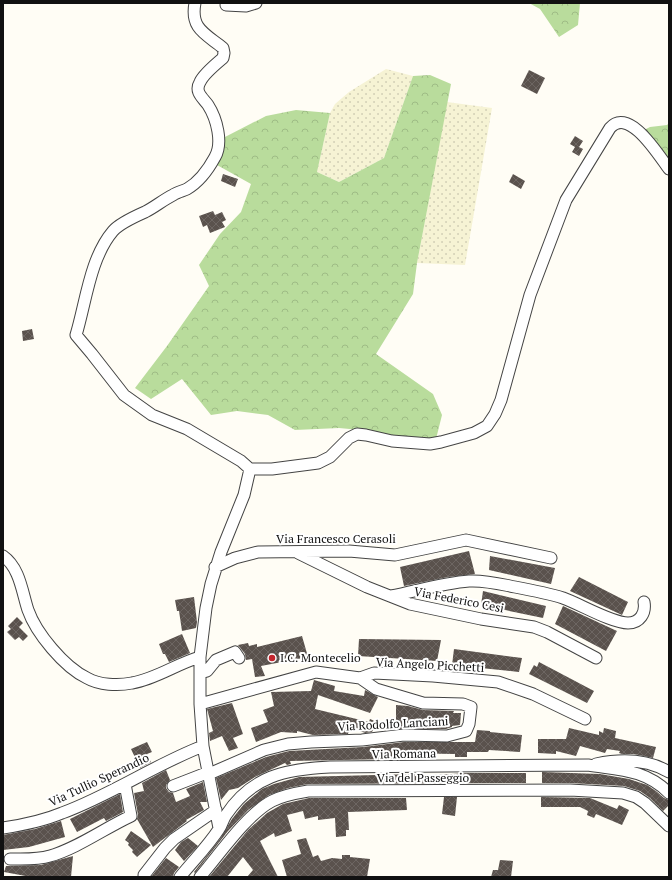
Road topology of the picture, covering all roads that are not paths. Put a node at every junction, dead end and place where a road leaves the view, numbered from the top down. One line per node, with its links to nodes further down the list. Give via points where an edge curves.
1 (195, 3): 5 (street, via 193,11 196,24 223,48 224,53 223,58 198,87 200,97 208,106 217,130 219,143 216,156 199,180 188,188 114,230 92,273 76,336 124,395 152,415 187,429)
2 (256, 3): 3 (street, via 246,6)
3 (226, 5)
4 (669, 169): 5 (street, via 644,136 631,125 621,122 610,128 566,200 530,295 501,400 492,420 485,428 430,444 392,441 357,434 318,463)
5 (250, 469): 9 (street, via 242,503)
6 (297, 552): 8 (street, Via Francesco Cerasoli, via 349,551 394,555 466,540); 9 (street, Via Francesco Cerasoli, via 252,553); 10 (street, Via Federico Cesi)
7 (3, 556): 12 (street, via 17,573 28,611 40,633 61,658 86,678 101,683 131,684)
8 (551, 558)
9 (215, 567): 12 (street, via 206,608)
10 (391, 596): 11 (street, via 481,581 556,596 616,621 627,623 640,618 644,611); 14 (street, Via Federico Cesi, via 420,607 534,627)
11 (644, 602)
12 (200, 657): 15 (street)
13 (239, 658): 15 (street, via 235,652 216,660 207,670)
14 (596, 658)
15 (200, 673): 17 (street)
16 (360, 678): 17 (street, Via Angelo Picchetti, via 316,672); 18 (street, Via Angelo Picchetti, via 374,673 498,682 533,694); 22 (street, Via Rodolfo Lanciani, via 376,689 423,703 463,704 471,707 470,724 466,731 447,736 404,735 288,744 264,750)
17 (200, 704): 19 (street)
18 (585, 719)
19 (203, 746): 22 (street); 23 (street, Via Tullio Sperandio)
20 (592, 765): 21 (street, via 623,760 649,764); 25 (street, Via Romana, via 644,775); 29 (street, Via Romana, via 330,767 292,770 272,776 253,787 232,807)
21 (669, 772)
22 (209, 773): 24 (street, Via Rodolfo Lanciani); 26 (street)
23 (125, 784): 28 (street, Via Tullio Sperandio, via 62,813 24,825); 30 (street, via 131,816 50,857)
24 (173, 786)
25 (669, 793)
26 (216, 810): 29 (street); 31 (street, via 174,839)
27 (669, 826): 33 (street, Via del Passeggio, via 645,803 623,793 570,790 308,791 279,798 257,812)
28 (3, 828)
29 (220, 828): 32 (street, Via Romana)
30 (10, 859)
31 (144, 875)
32 (180, 877)
33 (200, 877)

